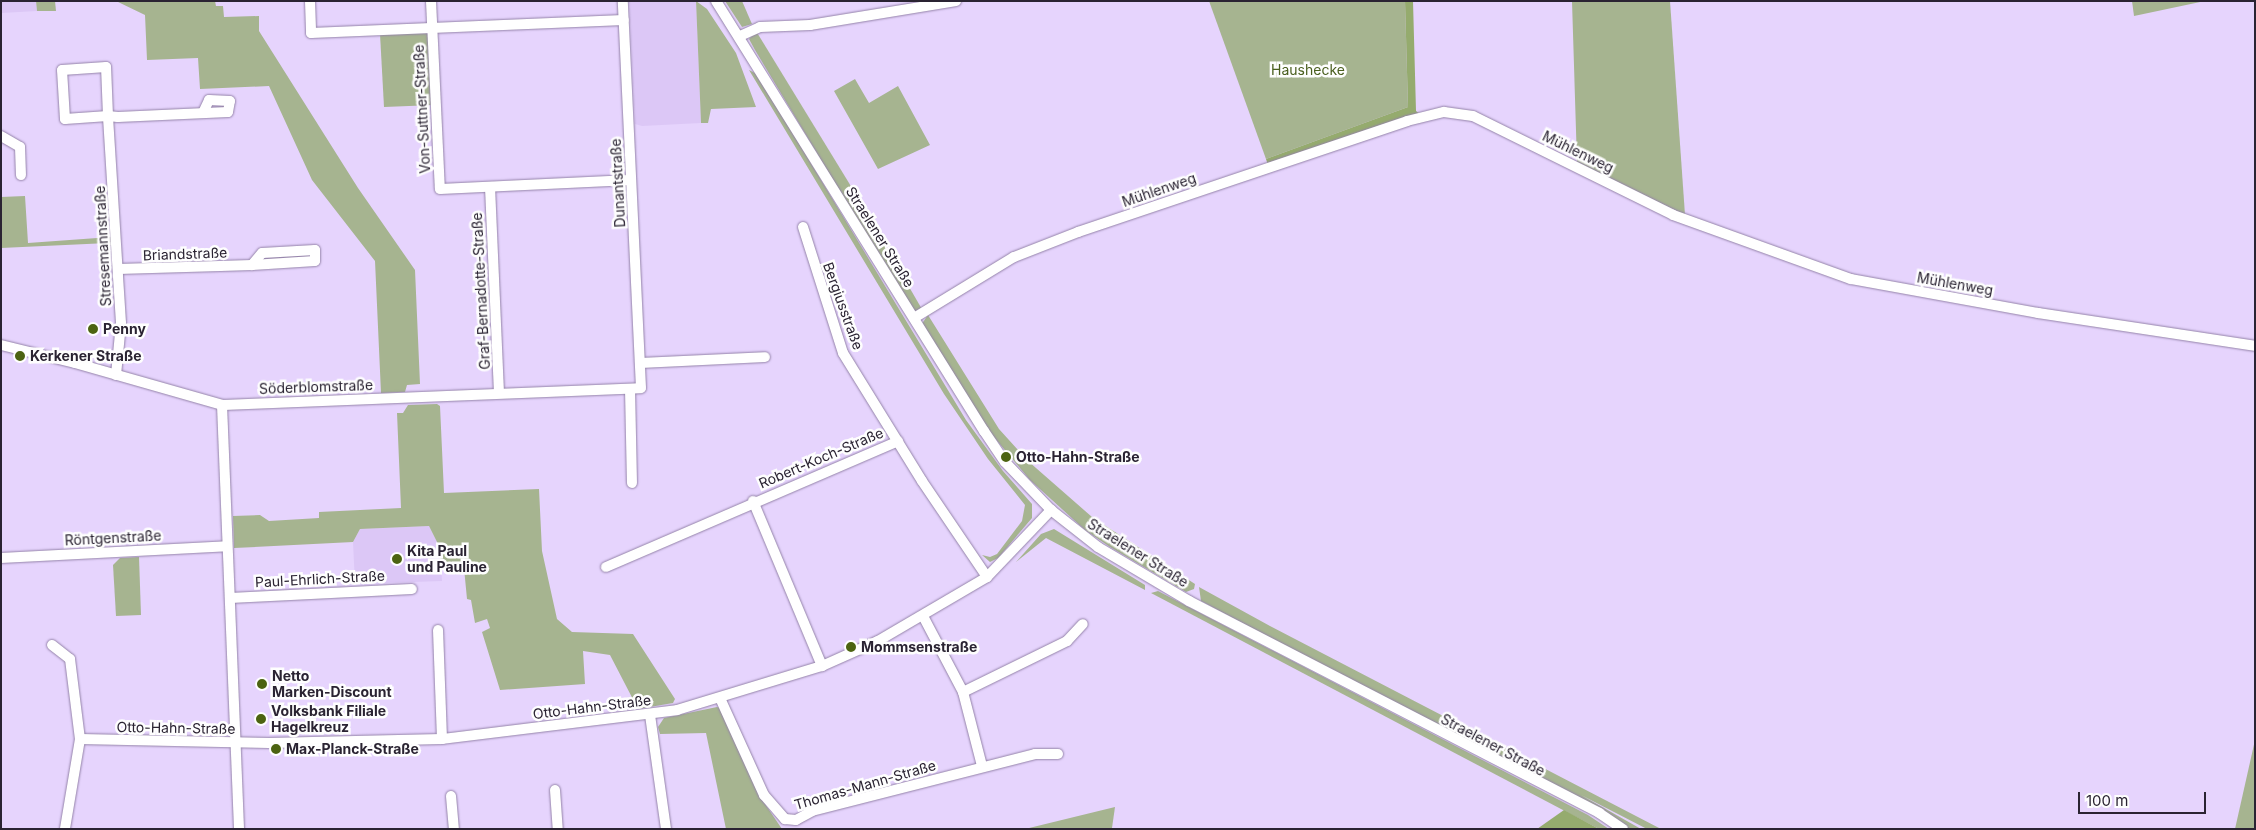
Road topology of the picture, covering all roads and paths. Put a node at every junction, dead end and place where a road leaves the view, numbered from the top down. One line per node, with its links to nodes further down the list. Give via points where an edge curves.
1 (310, 1): 7 (street, Von-Suttner-Straße, via 311,33)
2 (431, 1): 7 (street)
3 (623, 1): 6 (street, Dunantstraße)
4 (716, 1): 8 (street, Straelener Straße)
5 (956, 1): 8 (street, via 810,25 760,27)
6 (624, 20): 7 (street, Von-Suttner-Straße); 13 (street, Dunantstraße)
7 (432, 28): 14 (street, Von-Suttner-Straße, via 440,190)
8 (740, 36): 18 (street, Straelener Straße)
9 (203, 113): 10 (street)
10 (108, 116): 10 (street, Stresemannstraße, via 106,68 62,70 65,119); 17 (street, Stresemannstraße)
11 (1, 136): 12 (street, via 20,147)
12 (21, 175)
13 (630, 180): 14 (street); 22 (street, Dunantstraße)
14 (490, 187): 25 (street, Graf-Bernadotte-Straße)
15 (803, 227): 27 (street, Bergiusstraße, via 843,353)
16 (252, 265): 16 (street, Briandstraße, via 315,262 315,250 262,253); 17 (street, Briandstraße)
17 (118, 269): 23 (street, Stresemannstraße, via 121,323)
18 (914, 318): 20 (street, Mühlenweg, via 1014,256 1407,121 1444,112 1473,116 1673,215 1851,279 2038,313); 30 (street, Straelener Straße, via 1005,462)
19 (1, 346): 23 (street, Söderblomstraße)
20 (2255, 346)
21 (765, 357): 22 (street)
22 (640, 363): 24 (street, Dunantstraße)
23 (116, 374): 26 (street, Söderblomstraße)
24 (636, 388): 25 (street, Söderblomstraße); 28 (street, Dunantstraße)
25 (499, 393): 26 (street, Söderblomstraße)
26 (222, 405): 31 (street)
27 (898, 441): 29 (street, Robert-Koch-Straße); 34 (street, Robert-Koch-Straße)
28 (632, 483)
29 (753, 501): 33 (street, Robert-Koch-Straße); 41 (street)
30 (1051, 510): 34 (street, Otto-Hahn-Straße); 52 (street, Straelener Straße, via 1098,548 1189,601)
31 (227, 546): 32 (street, Röntgenstraße); 36 (street)
32 (1, 558)
33 (606, 567)
34 (987, 578): 37 (street, Otto-Hahn-Straße)
35 (412, 589): 36 (street, Paul-Ehrlich-Straße)
36 (230, 598): 47 (street)
37 (923, 616): 41 (street, Otto-Hahn-Straße); 42 (street)
38 (1083, 624): 42 (street, via 1067,641)
39 (438, 630): 46 (street)
40 (52, 644): 45 (street, via 70,659)
41 (822, 666): 43 (street, Otto-Hahn-Straße)
42 (963, 692): 49 (street)
43 (720, 698): 44 (street, Otto-Hahn-Straße); 49 (street, Thomas-Mann-Straße, via 764,795 785,819 796,820 812,811)
44 (650, 715): 46 (street, Otto-Hahn-Straße); 57 (street)
45 (80, 739): 47 (street, Otto-Hahn-Straße); 53 (street)
46 (442, 739): 47 (street, Otto-Hahn-Straße)
47 (237, 743): 54 (street)
48 (1058, 754): 49 (street, Thomas-Mann-Straße, via 1035,754)
49 (982, 766)
50 (555, 790): 56 (street)
51 (451, 796): 55 (street)
52 (1568, 799): 58 (street, Straelener Straße); 59 (street, Straelener Straße)
53 (64, 829)
54 (239, 829)
55 (454, 829)
56 (558, 829)
57 (666, 829)
58 (1614, 829)
59 (1624, 829)

